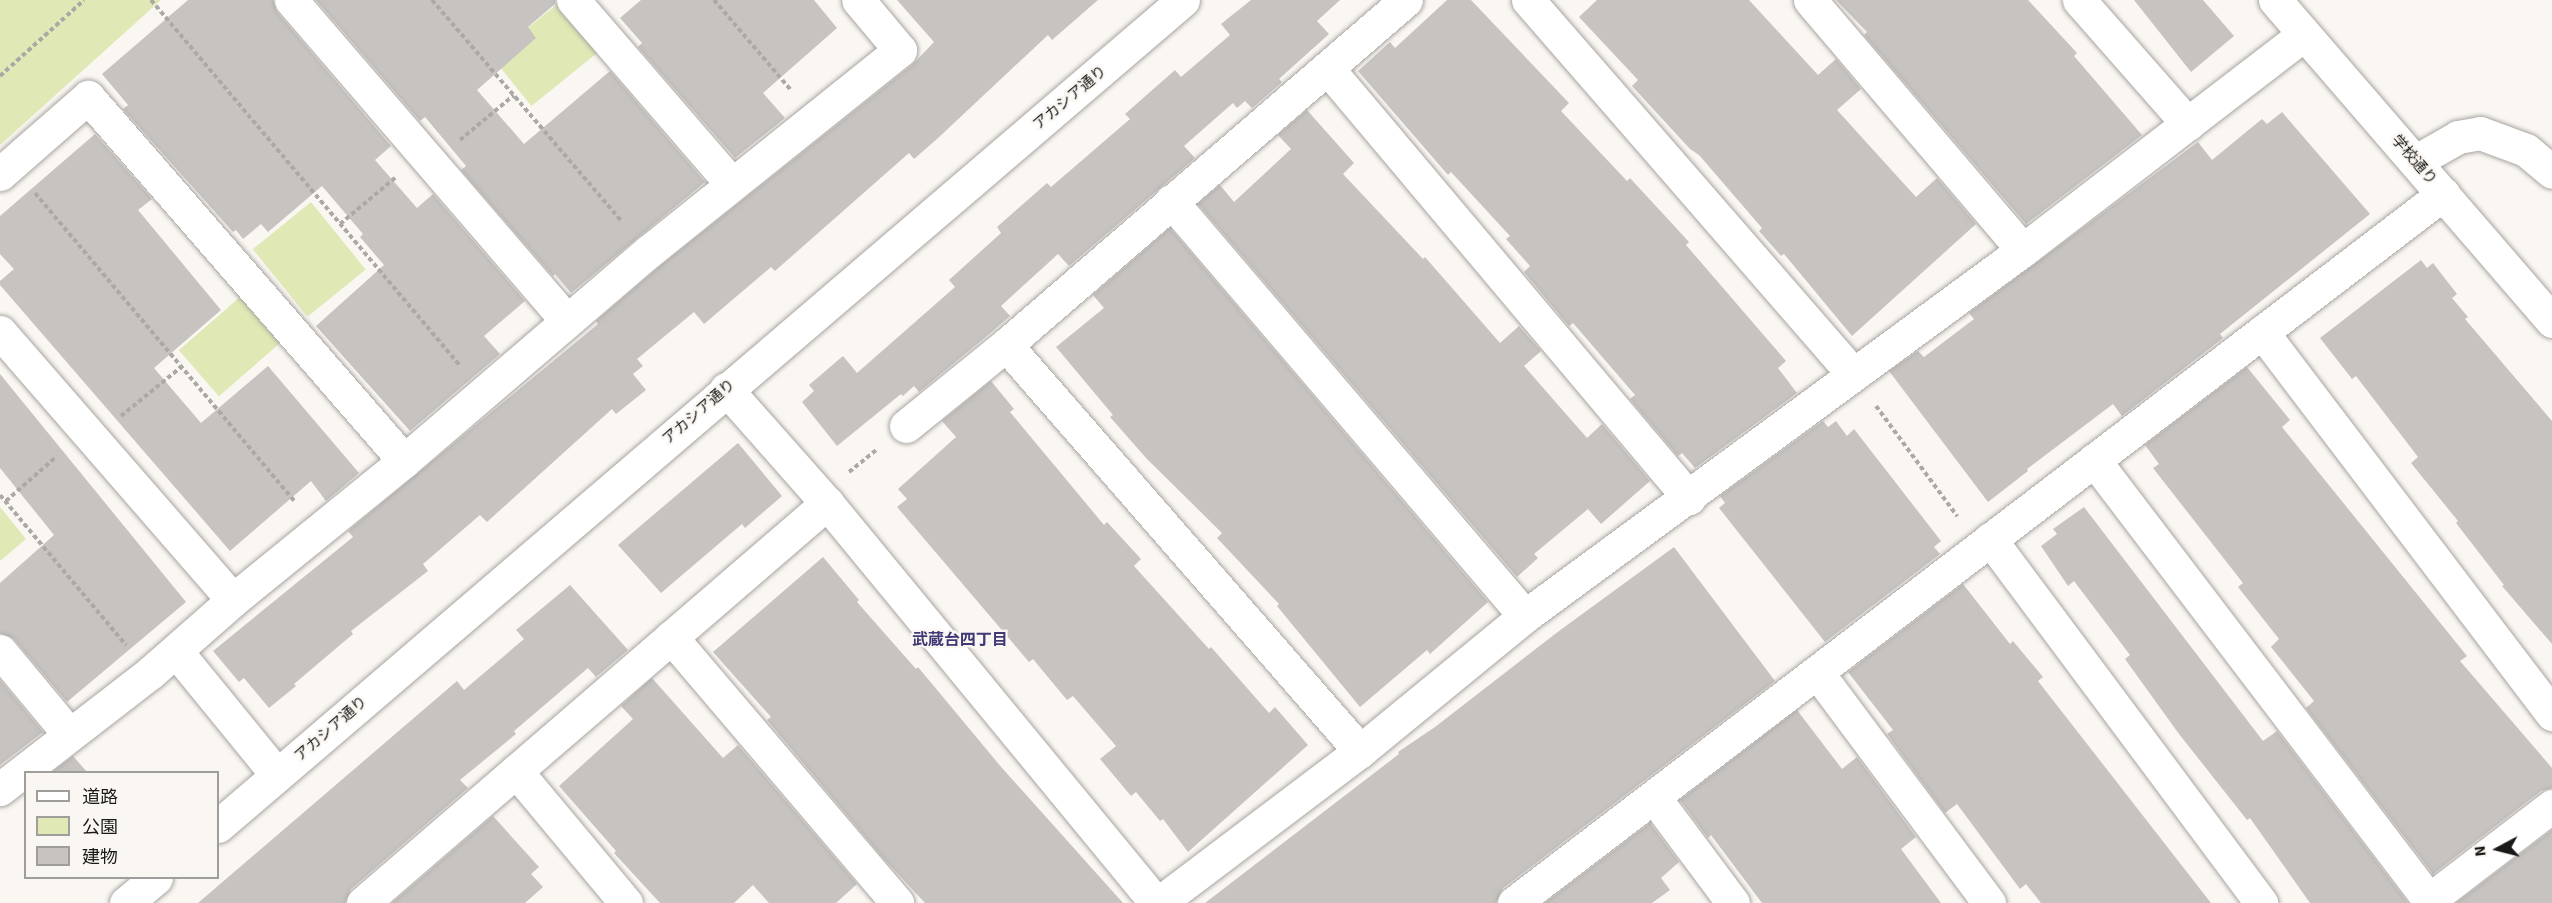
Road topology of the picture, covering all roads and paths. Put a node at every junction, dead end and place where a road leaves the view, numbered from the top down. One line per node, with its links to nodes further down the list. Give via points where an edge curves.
1 (84, 0): 16 (path)
2 (151, 0): 27 (path)
3 (291, 0): 20 (street)
4 (432, 0): 17 (path)
5 (573, 0): 24 (street)
6 (714, 0): 18 (path)
7 (858, 0): 18 (street, via 900,50)
8 (1406, 0): 15 (street)
9 (1528, 0): 36 (street)
10 (1810, 0): 28 (street)
11 (2079, 0): 19 (street)
12 (2275, 0): 14 (street, 学校通り)
13 (1165, 6): 37 (street, アカシア通り)
14 (2304, 34): 19 (street); 21 (street, 学校通り)
15 (1328, 69): 26 (street); 44 (street)
16 (0, 76)
17 (513, 95): 20 (path); 29 (path)
18 (815, 118): 24 (street)
19 (2188, 124): 28 (street)
20 (428, 159): 27 (path); 30 (street)
21 (2416, 161): 23 (street, via 2458,137 2480,133 2526,150); 25 (street, 学校通り)
22 (5, 169): 35 (path); 42 (street, via 88,97)
23 (2552, 172)
24 (732, 184): 29 (street)
25 (2443, 194): 31 (street, 学校通り); 33 (street)
26 (1171, 201): 34 (street); 50 (street)
27 (340, 224): 38 (path)
28 (2023, 250): 36 (street)
29 (648, 252): 30 (street)
30 (567, 321): 38 (street)
31 (2552, 321)
32 (0, 332): 40 (street)
33 (2262, 332): 41 (street); 56 (street)
34 (1006, 345): 39 (street); 58 (street)
35 (181, 367): 40 (path); 47 (path)
36 (1852, 374): 44 (street); 48 (path)
37 (726, 389): 45 (street); 60 (street, アカシア通り)
38 (483, 393): 42 (street)
39 (906, 426): 45 (path)
40 (89, 435): 46 (path); 49 (street)
41 (2094, 460): 48 (street); 63 (street, via 2429,900)
42 (404, 461): 47 (street)
43 (0, 495): 46 (path)
44 (1689, 498): 50 (street)
45 (824, 499): 51 (street); 70 (street)
46 (6, 501): 55 (path)
47 (318, 531): 49 (street)
48 (1985, 543): 54 (street); 74 (street)
49 (233, 600): 53 (street)
50 (1525, 616): 58 (street)
51 (671, 637): 59 (street); 69 (street)
52 (0, 651): 57 (street)
53 (176, 651): 55 (street); 60 (street)
54 (1817, 672): 62 (street); 73 (street)
55 (150, 673): 57 (street)
56 (2552, 714)
57 (69, 734): 61 (street)
58 (1360, 751): 70 (street)
59 (516, 771): 67 (street); 68 (street)
60 (278, 775): 64 (street, アカシア通り)
61 (0, 789)
62 (1654, 796): 71 (street); 72 (street)
63 (2552, 806)
64 (219, 825)
65 (155, 879): 66 (street)
66 (126, 903)
67 (363, 903)
68 (626, 903)
69 (897, 903)
70 (1158, 903)
71 (1514, 903)
72 (1732, 903)
73 (1989, 903)
74 (2261, 903)

